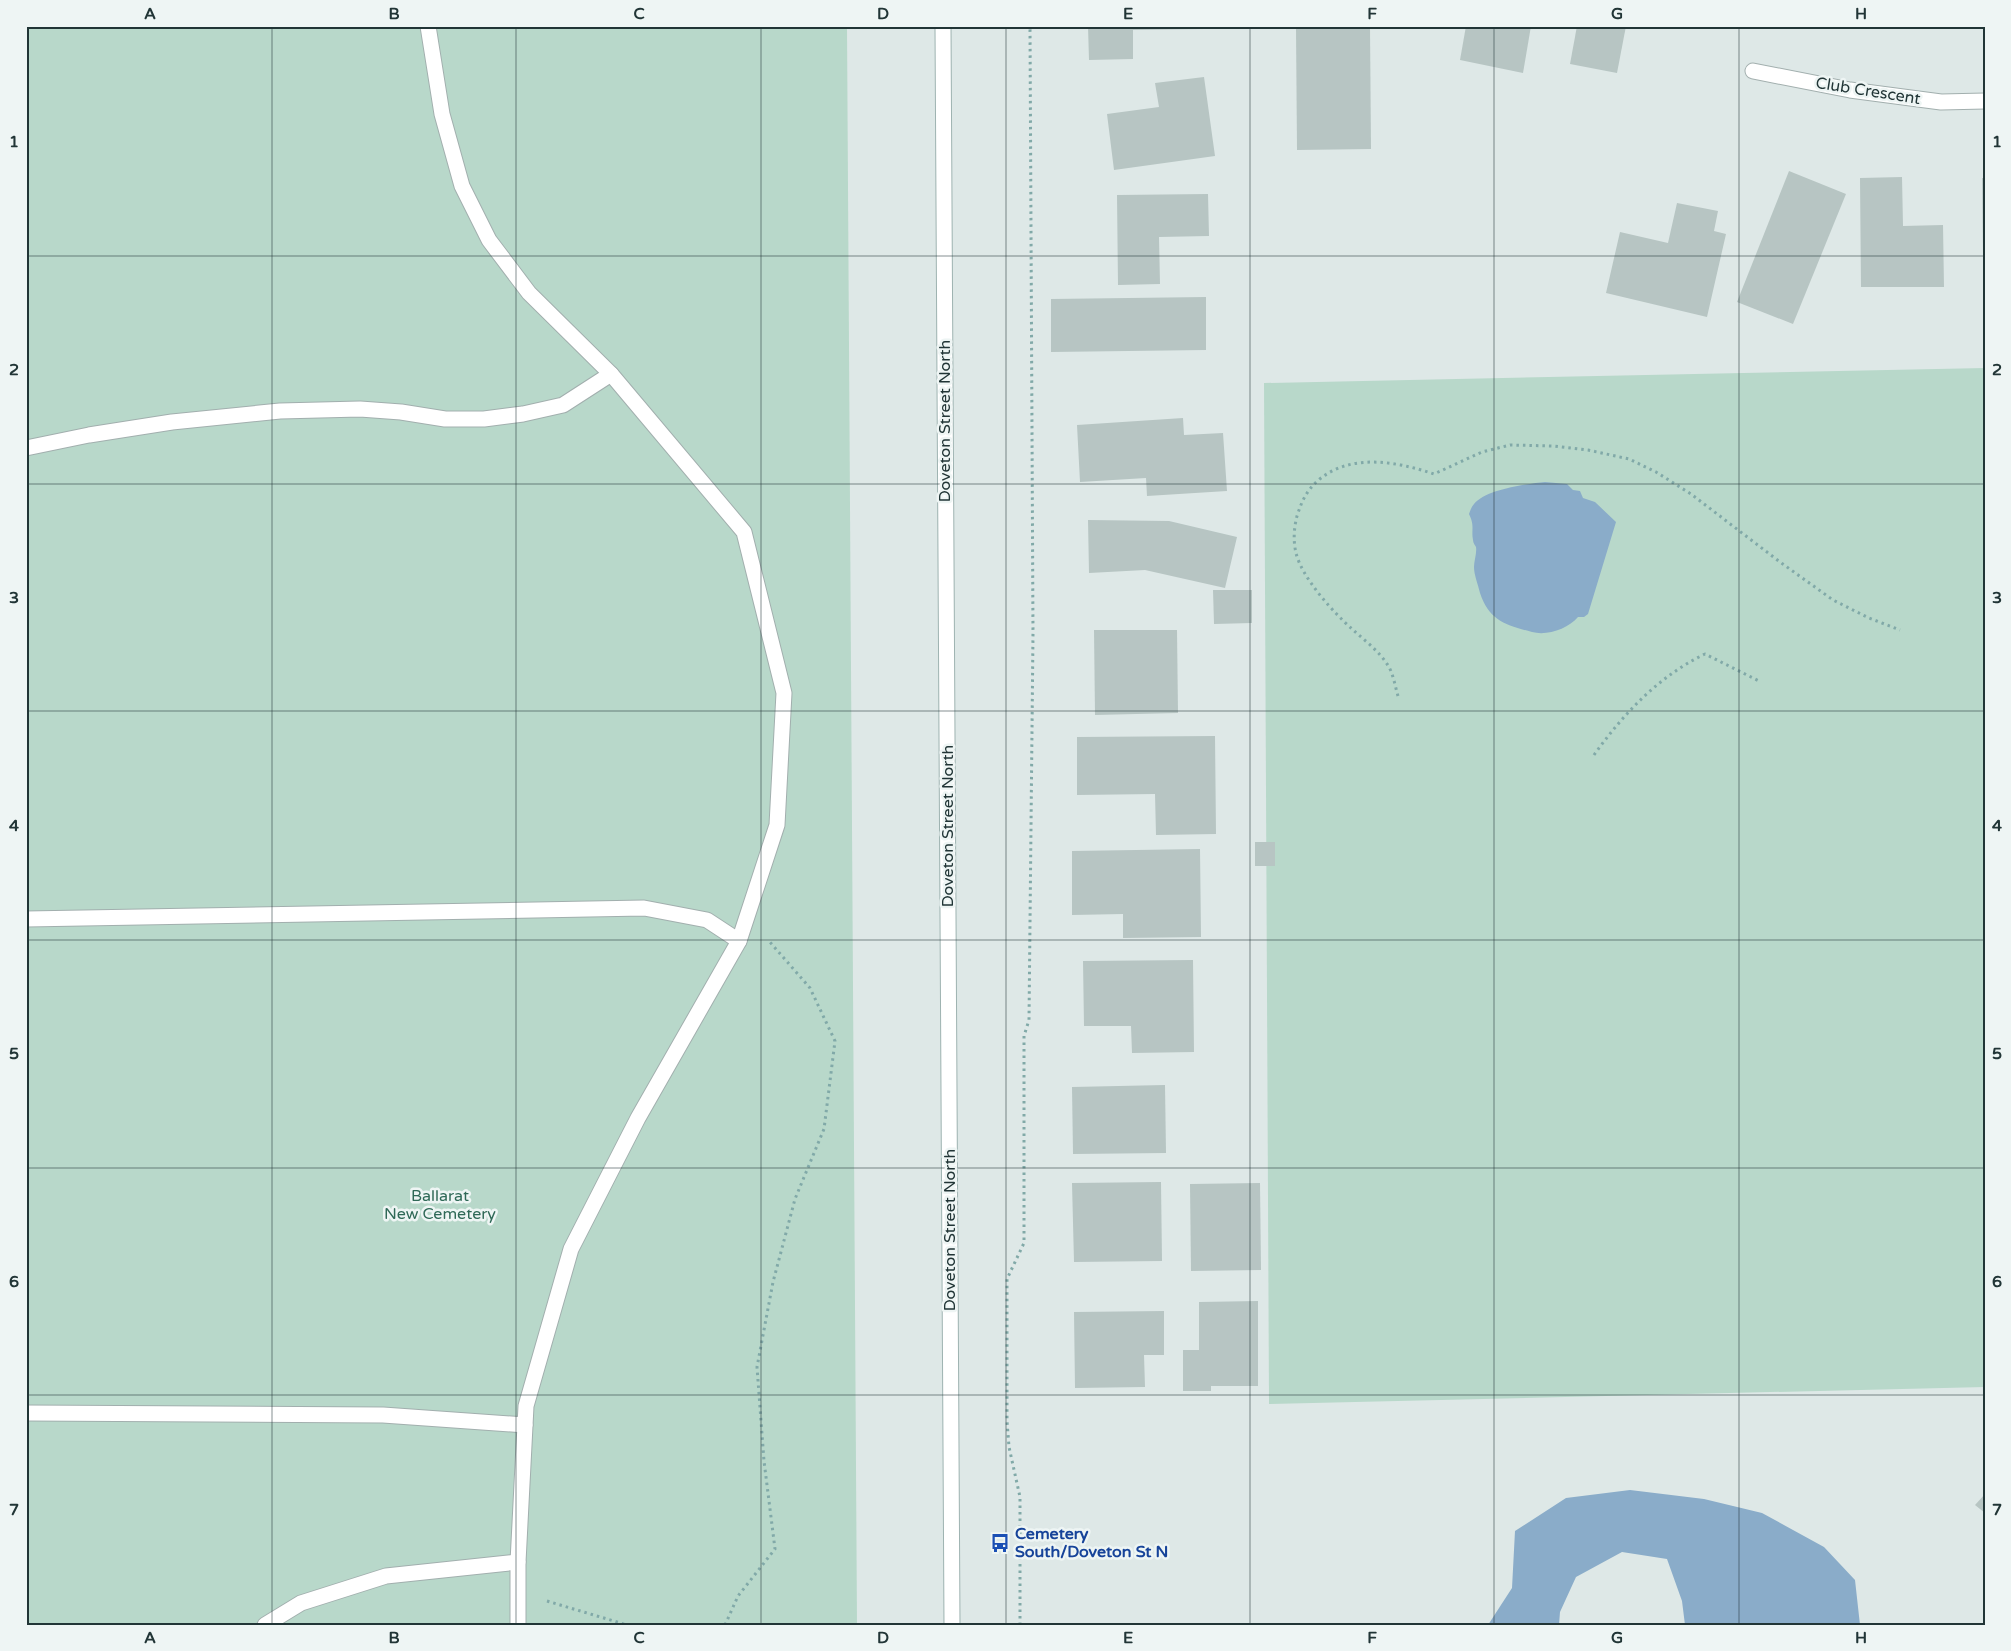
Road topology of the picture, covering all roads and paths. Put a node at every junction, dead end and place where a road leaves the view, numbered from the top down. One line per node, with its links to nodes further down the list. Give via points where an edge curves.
1 (428, 26): 6 (street, via 442,114 462,186 489,240 528,293)
2 (943, 26): 23 (street, Doveton Street North)
3 (1030, 26): 24 (path, via 1033,642 1029,1020 1024,1036 1024,1243 1007,1278 1007,1421 1020,1497)
4 (1752, 71): 5 (street, Club Crescent, via 1850,90 1941,102)
5 (1985, 101)
6 (611, 374): 7 (street, via 563,405 484,419 445,419 360,408 280,411 172,422); 12 (street, via 744,532 784,693 777,825)
7 (26, 448)
8 (1900, 630): 10 (path, via 1833,600 1691,494 1629,459 1588,450 1510,445 1482,452 1434,474 1409,465 1381,461 1356,463 1330,472 1310,486 1293,530 1296,554 1307,577 1324,600 1388,665)
9 (1761, 682): 11 (path, via 1705,654 1682,665 1638,702)
10 (1398, 696)
11 (1594, 755)
12 (748, 915): 14 (street); 22 (path, via 810,988 835,1041 824,1129 795,1199 773,1282 757,1367 775,1549 738,1596)
13 (26, 919): 14 (street, via 644,908 706,920)
14 (739, 941): 16 (street, via 638,1118 571,1249 526,1406)
15 (26, 1413): 16 (street, via 383,1415)
16 (525, 1425): 17 (street)
17 (518, 1562): 18 (street); 19 (street, via 386,1576 301,1603)
18 (518, 1593): 20 (street); 21 (path)
19 (265, 1625)
20 (518, 1625)
21 (627, 1625)
22 (725, 1625)
23 (952, 1625)
24 (1020, 1625)

